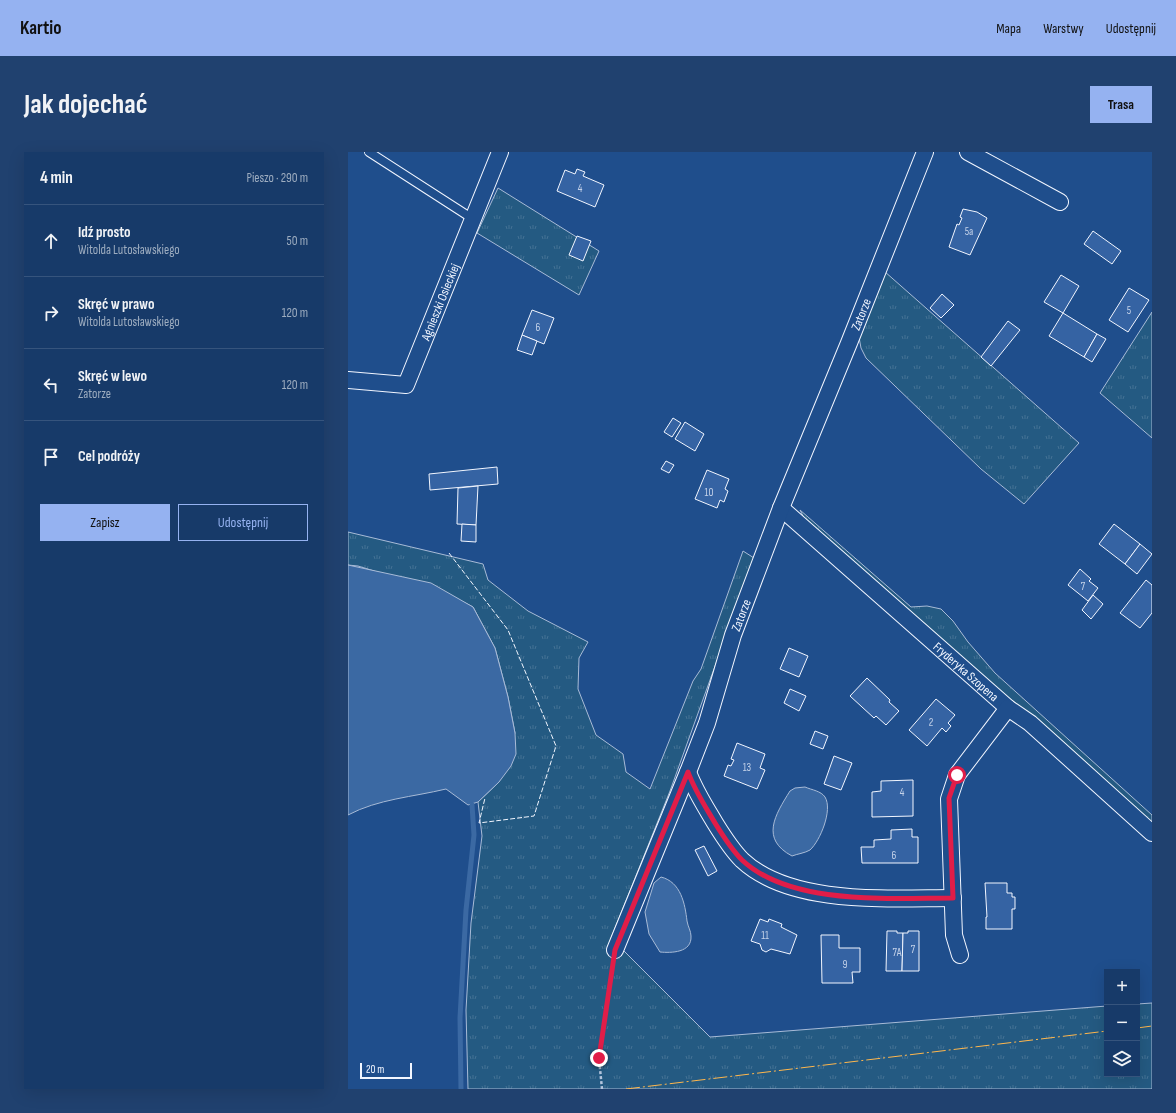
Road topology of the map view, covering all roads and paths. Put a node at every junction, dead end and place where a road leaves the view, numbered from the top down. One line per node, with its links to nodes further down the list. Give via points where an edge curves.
1 (369, 152): 6 (lane)
2 (500, 152): 6 (street, Agnieszki Osieckiej)
3 (925, 152): 8 (street, Zatorze)
4 (968, 152): 5 (street)
5 (1060, 202)
6 (473, 219): 7 (street, Agnieszki Osieckiej, via 406,385)
7 (348, 380)
8 (781, 508): 9 (street, Fryderyka Szopena); 10 (street, Zatorze, via 733,635 707,723)
9 (1008, 708): 11 (street, Fryderyka Szopena, via 1030,723); 12 (street, via 957,775 949,798)
10 (688, 772): 12 (street, via 695,791 731,848 758,872 782,884 822,894); 13 (street, Zatorze)
11 (1152, 833)
12 (953, 898): 14 (street, via 954,935)
13 (615, 950): 15 (path, via 599,1058)
14 (960, 955)
15 (602, 1089)

